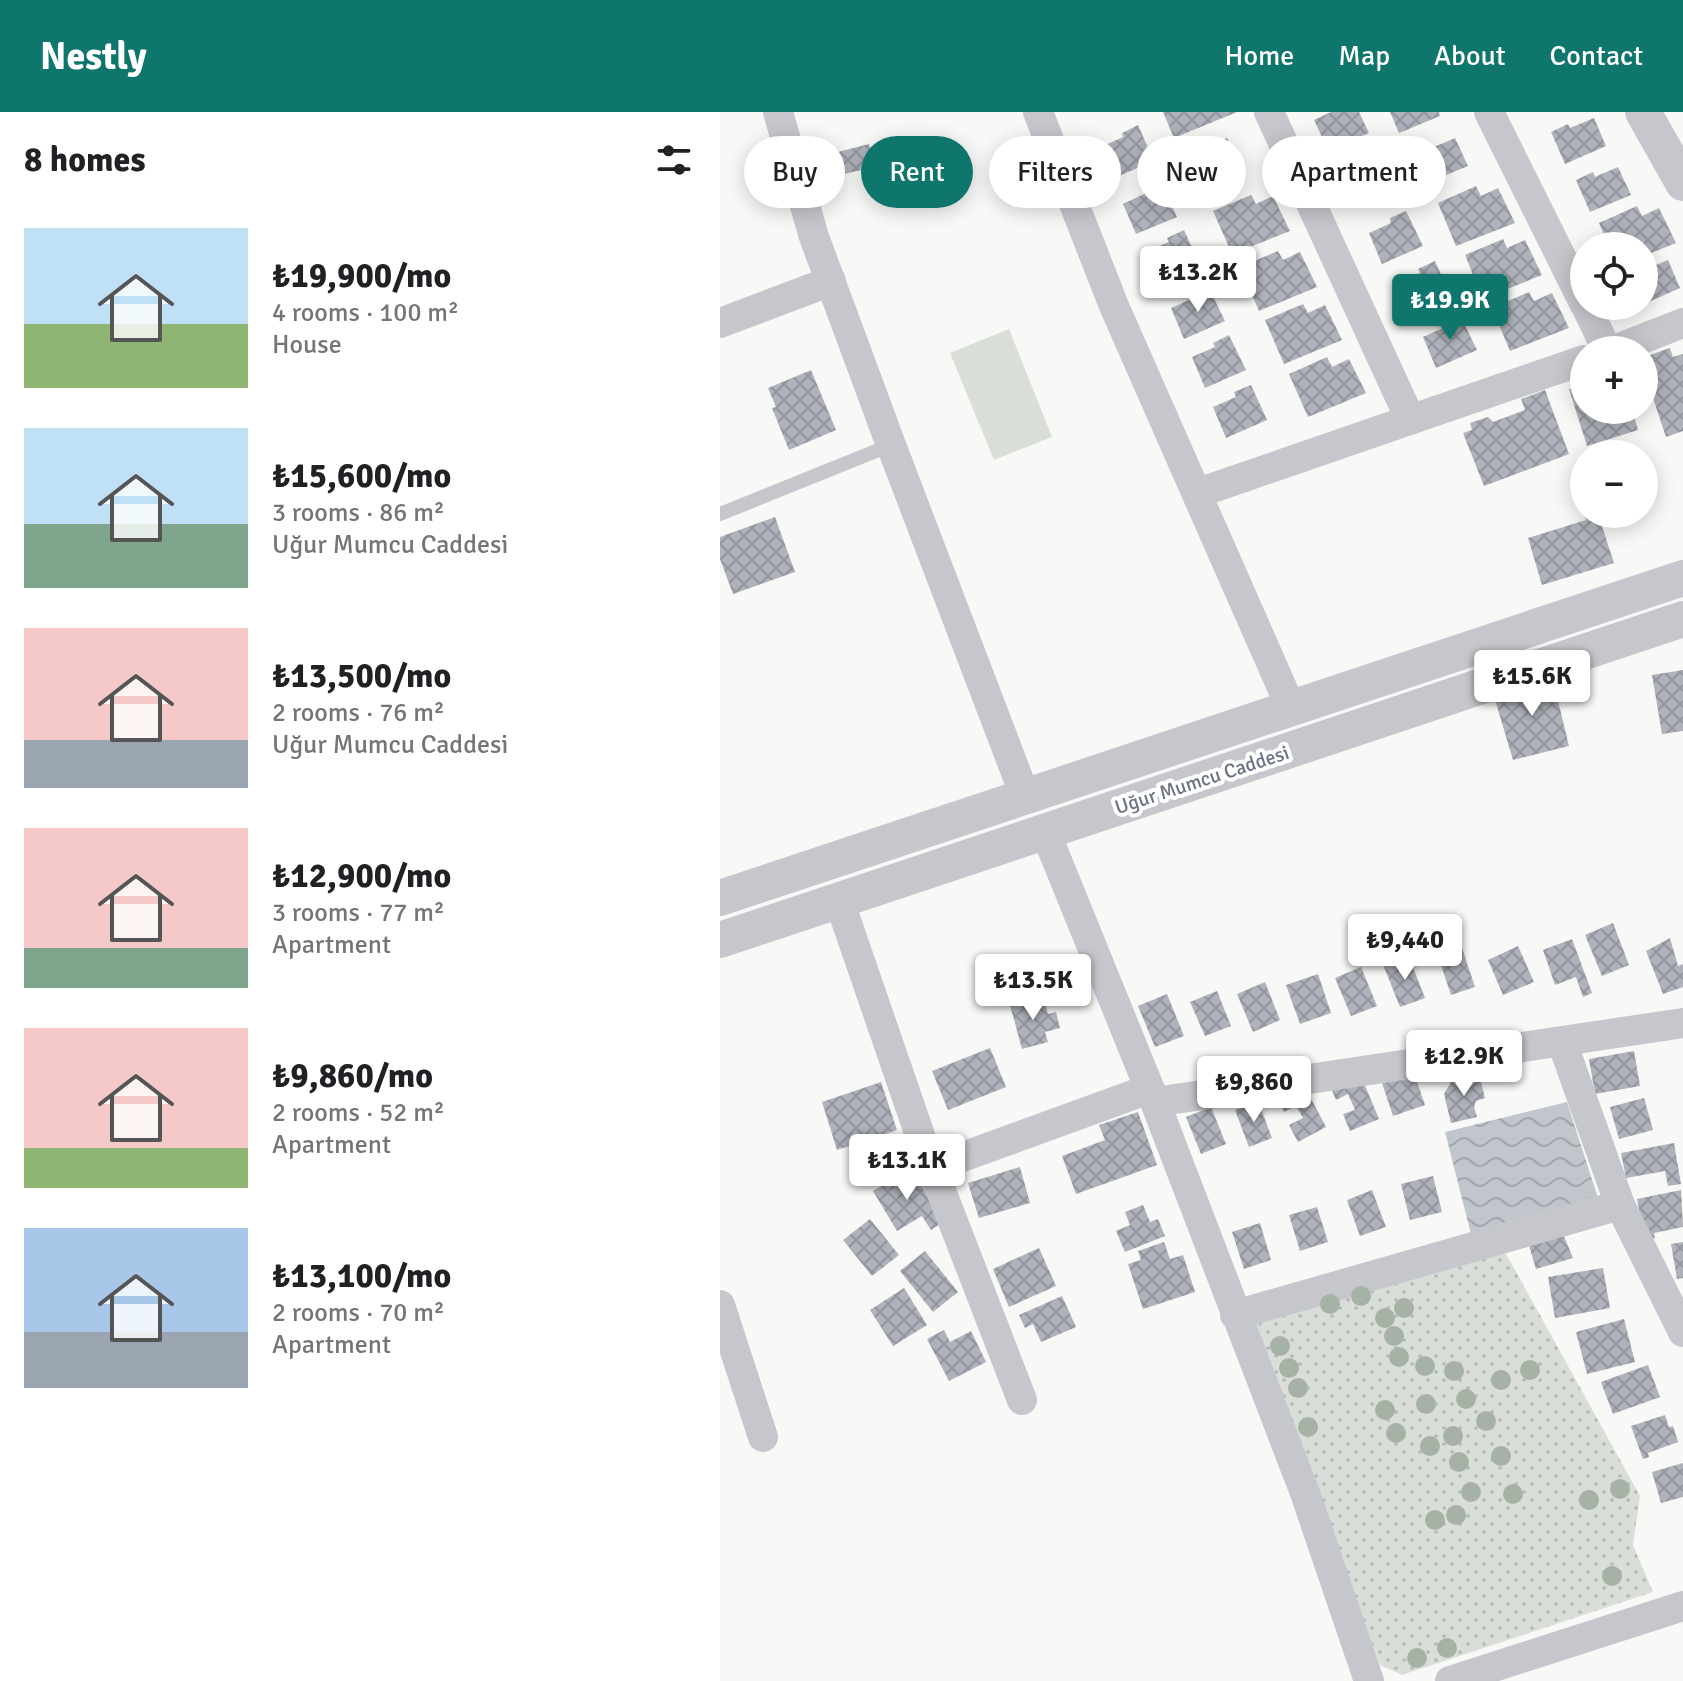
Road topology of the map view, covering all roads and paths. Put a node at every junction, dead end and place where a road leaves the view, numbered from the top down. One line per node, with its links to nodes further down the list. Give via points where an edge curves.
1 (778, 112): 8 (street)
2 (1038, 112): 15 (street, via 1114,306)
3 (1269, 112): 13 (street)
4 (1489, 112): 7 (street)
5 (1643, 112): 6 (street)
6 (1683, 183)
7 (1570, 274)
8 (831, 281): 9 (street); 14 (street)
9 (720, 323)
10 (1683, 323): 11 (street)
11 (1650, 336)
12 (1570, 365): 13 (street)
13 (1410, 419): 15 (street)
14 (891, 445): 16 (lane); 20 (street)
15 (1198, 493): 19 (street)
16 (720, 514)
17 (1683, 578): 19 (street, Uğur Mumcu Caddesi)
18 (1683, 619): 21 (street, Uğur Mumcu Caddesi)
19 (1291, 708): 20 (street, Uğur Mumcu Caddesi)
20 (1025, 796): 22 (street, Uğur Mumcu Caddesi)
21 (1045, 831): 23 (street, Uğur Mumcu Caddesi); 27 (street)
22 (720, 898)
23 (839, 900): 24 (street, Uğur Mumcu Caddesi); 28 (street)
24 (720, 940)
25 (1683, 1023): 26 (street)
26 (1562, 1042): 27 (street); 29 (street)
27 (1152, 1096): 28 (street); 31 (street)
28 (932, 1168): 33 (street)
29 (1620, 1205): 31 (street); 32 (street)
30 (720, 1305): 34 (street)
31 (1235, 1315): 36 (street, via 1305,1493)
32 (1683, 1332)
33 (1022, 1400)
34 (763, 1437)
35 (1683, 1606): 37 (street)
36 (1369, 1681)
37 (1450, 1681)

